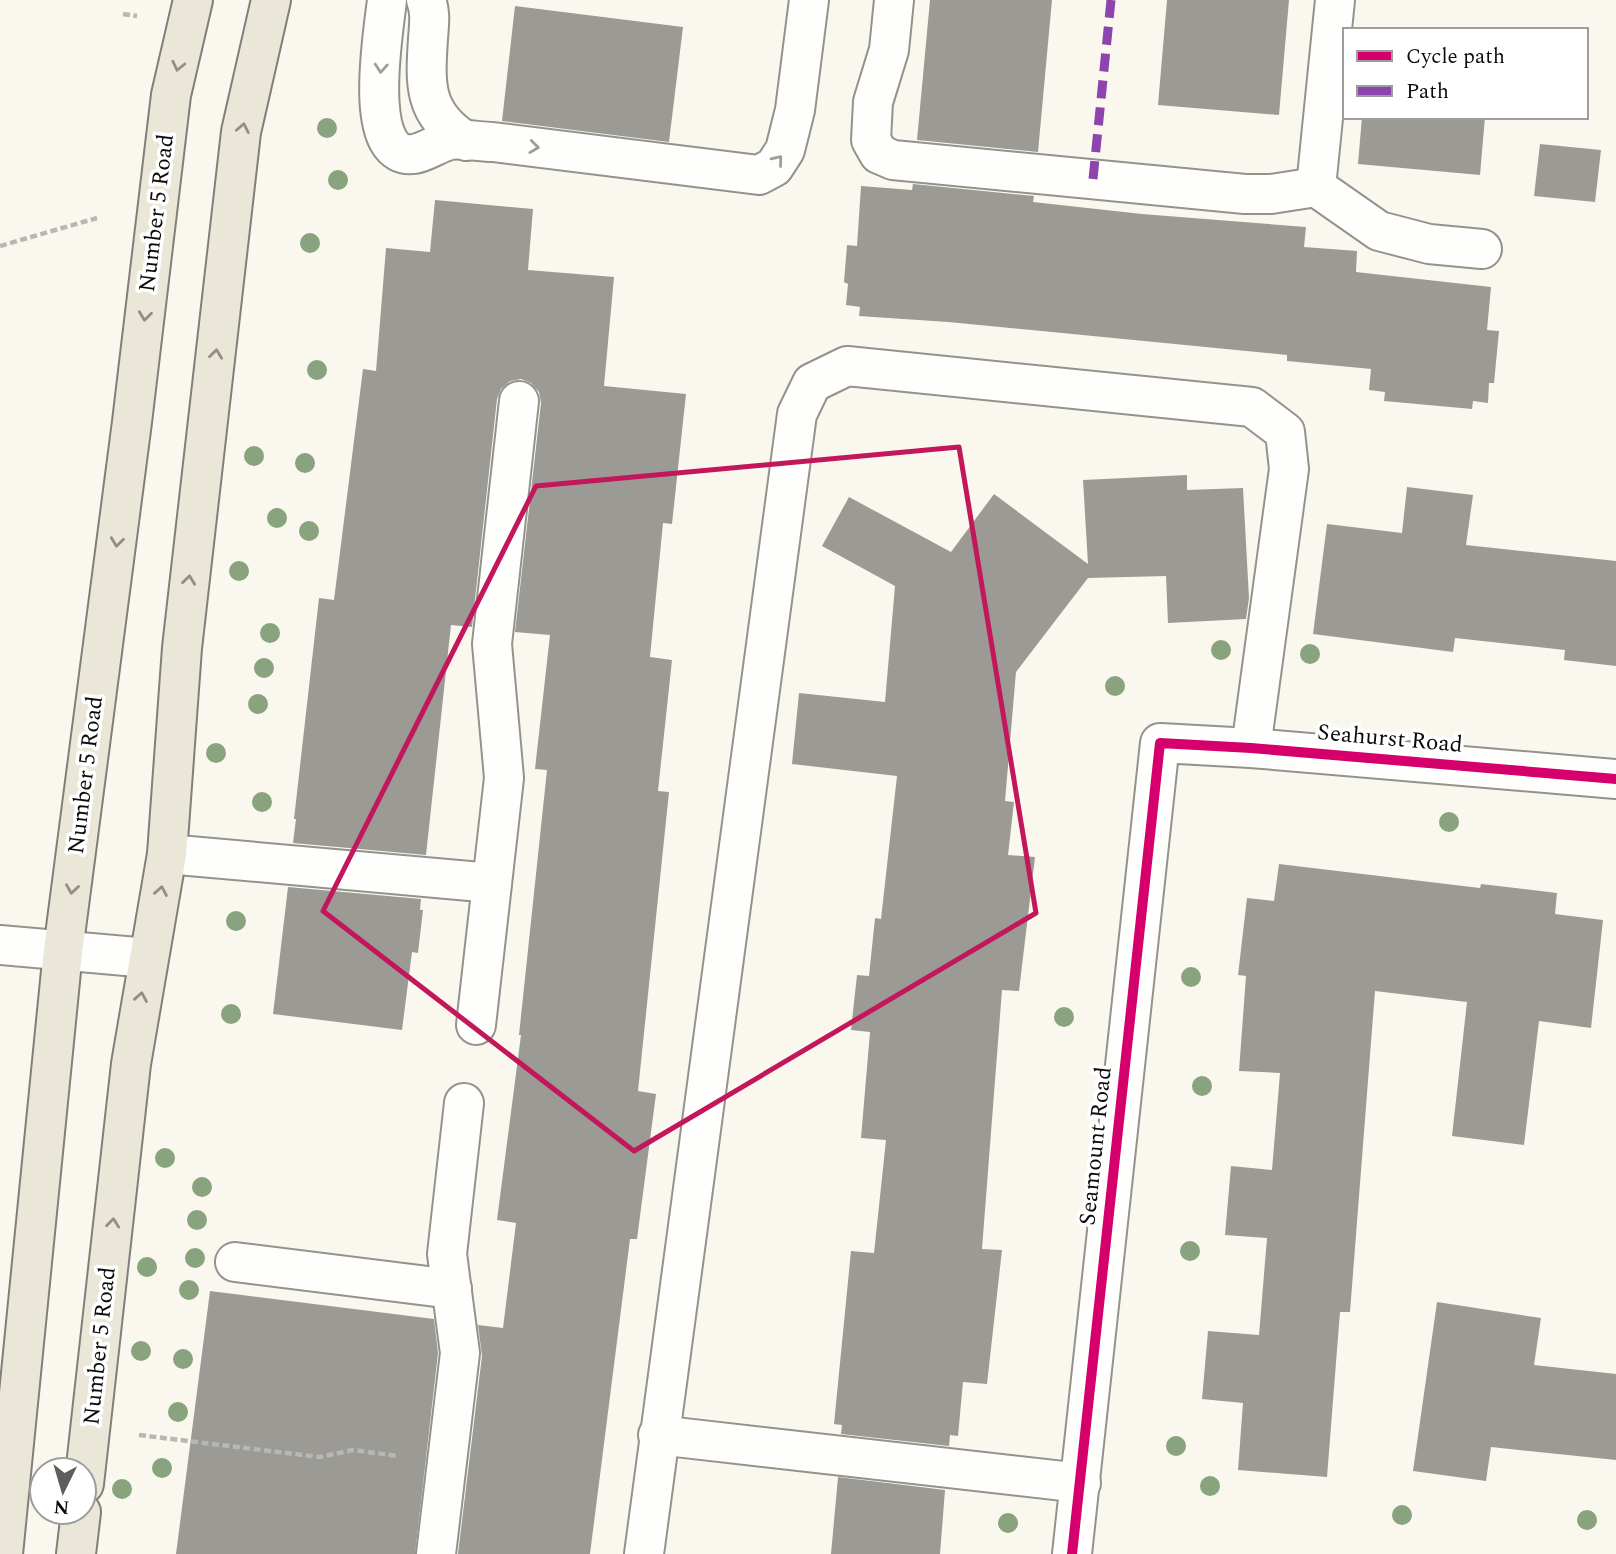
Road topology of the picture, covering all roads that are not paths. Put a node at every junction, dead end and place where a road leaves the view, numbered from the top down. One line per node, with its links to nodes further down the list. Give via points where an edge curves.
1 (193, 0): 18 (main road, Number 5 Road, one-way to 18, via 171,95)
2 (271, 0): 15 (main road, Number 5 Road, one-way to 2, via 182,648 241,132)
3 (387, 0): 8 (street, one-way to 8, via 380,74 380,121 387,142 413,154 450,140)
4 (426, 0): 8 (street, via 430,11 426,81 432,108 449,131)
5 (809, 0): 8 (street, one-way to 5, via 759,175 774,167 785,150)
6 (894, 0): 9 (street, via 889,50 873,102 870,140 879,154 893,160 1245,194)
7 (1335, 0): 9 (street)
8 (466, 141)
9 (1316, 187): 10 (street, via 1379,231 1429,244)
10 (1482, 249)
11 (519, 401): 16 (street, via 492,644 504,778)
12 (1160, 743): 13 (street, Seahurst Road); 26 (street, Seamount Road)
13 (1251, 748): 14 (street, Seahurst Road); 24 (street, via 1289,469 1285,432 1252,407 1185,400 847,366 812,383 797,414)
14 (1616, 779)
15 (167, 854): 16 (street); 19 (main road, Number 5 Road, one-way to 15)
16 (492, 883): 20 (street)
17 (0, 945): 18 (street)
18 (63, 951): 19 (street); 28 (main road, Number 5 Road)
19 (148, 958): 25 (main road, Number 5 Road, one-way to 19, via 131,1064)
20 (476, 1025)
21 (464, 1103): 23 (street, via 447,1254)
22 (235, 1262): 23 (street)
23 (452, 1289): 30 (street, via 460,1353)
24 (659, 1435): 26 (street); 31 (street)
25 (87, 1456)
26 (1081, 1483): 32 (street, Seamount Road)
27 (79, 1526): 29 (main road)
28 (3, 1554)
29 (76, 1554)
30 (436, 1554)
31 (644, 1554)
32 (1072, 1554): 33 (street)
33 (1078, 1554)

